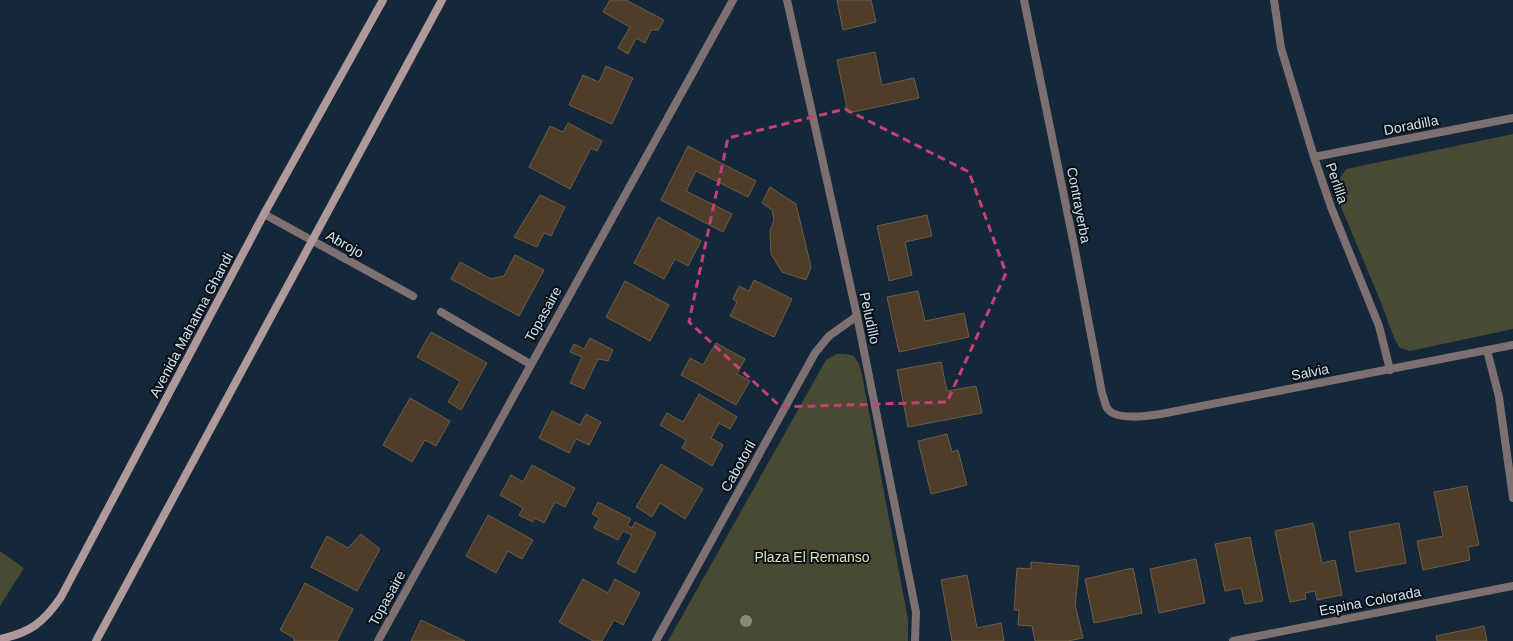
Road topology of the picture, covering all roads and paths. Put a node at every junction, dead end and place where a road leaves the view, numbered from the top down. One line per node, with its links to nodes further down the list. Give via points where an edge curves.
1 (383, 0): 9 (main road, Avenida Mahatma Ghandi)
2 (442, 0): 10 (main road)
3 (733, 0): 16 (street, Topasaire)
4 (1024, 0): 18 (street, Contrayerba, via 1102,393 1107,408)
5 (1274, 0): 8 (street, Perlilla, via 1281,48)
6 (788, 1): 13 (street, Peludillo)
7 (1513, 118): 8 (street, Doradilla)
8 (1314, 157): 17 (street, Perlilla, via 1333,214 1379,326)
9 (264, 214): 10 (street, Abrojo); 21 (main road, Avenida Mahatma Ghandi, via 61,597 39,623 26,631)
10 (312, 241): 11 (street, Abrojo); 22 (main road)
11 (412, 296)
12 (441, 312): 16 (street)
13 (857, 316): 24 (street, Cabotoril, via 829,336 815,353); 25 (street, Peludillo, via 916,612)
14 (1513, 345): 15 (street, Salvia)
15 (1487, 350): 17 (street, Salvia); 19 (street, via 1499,397)
16 (530, 364): 23 (street, Topasaire)
17 (1390, 370): 18 (street, Salvia, via 1161,414 1120,416)
18 (1112, 413)
19 (1513, 498)
20 (1513, 586): 26 (street, Espina Colorada)
21 (0, 640)
22 (96, 641)
23 (378, 641)
24 (656, 641)
25 (915, 641)
26 (1233, 641)

